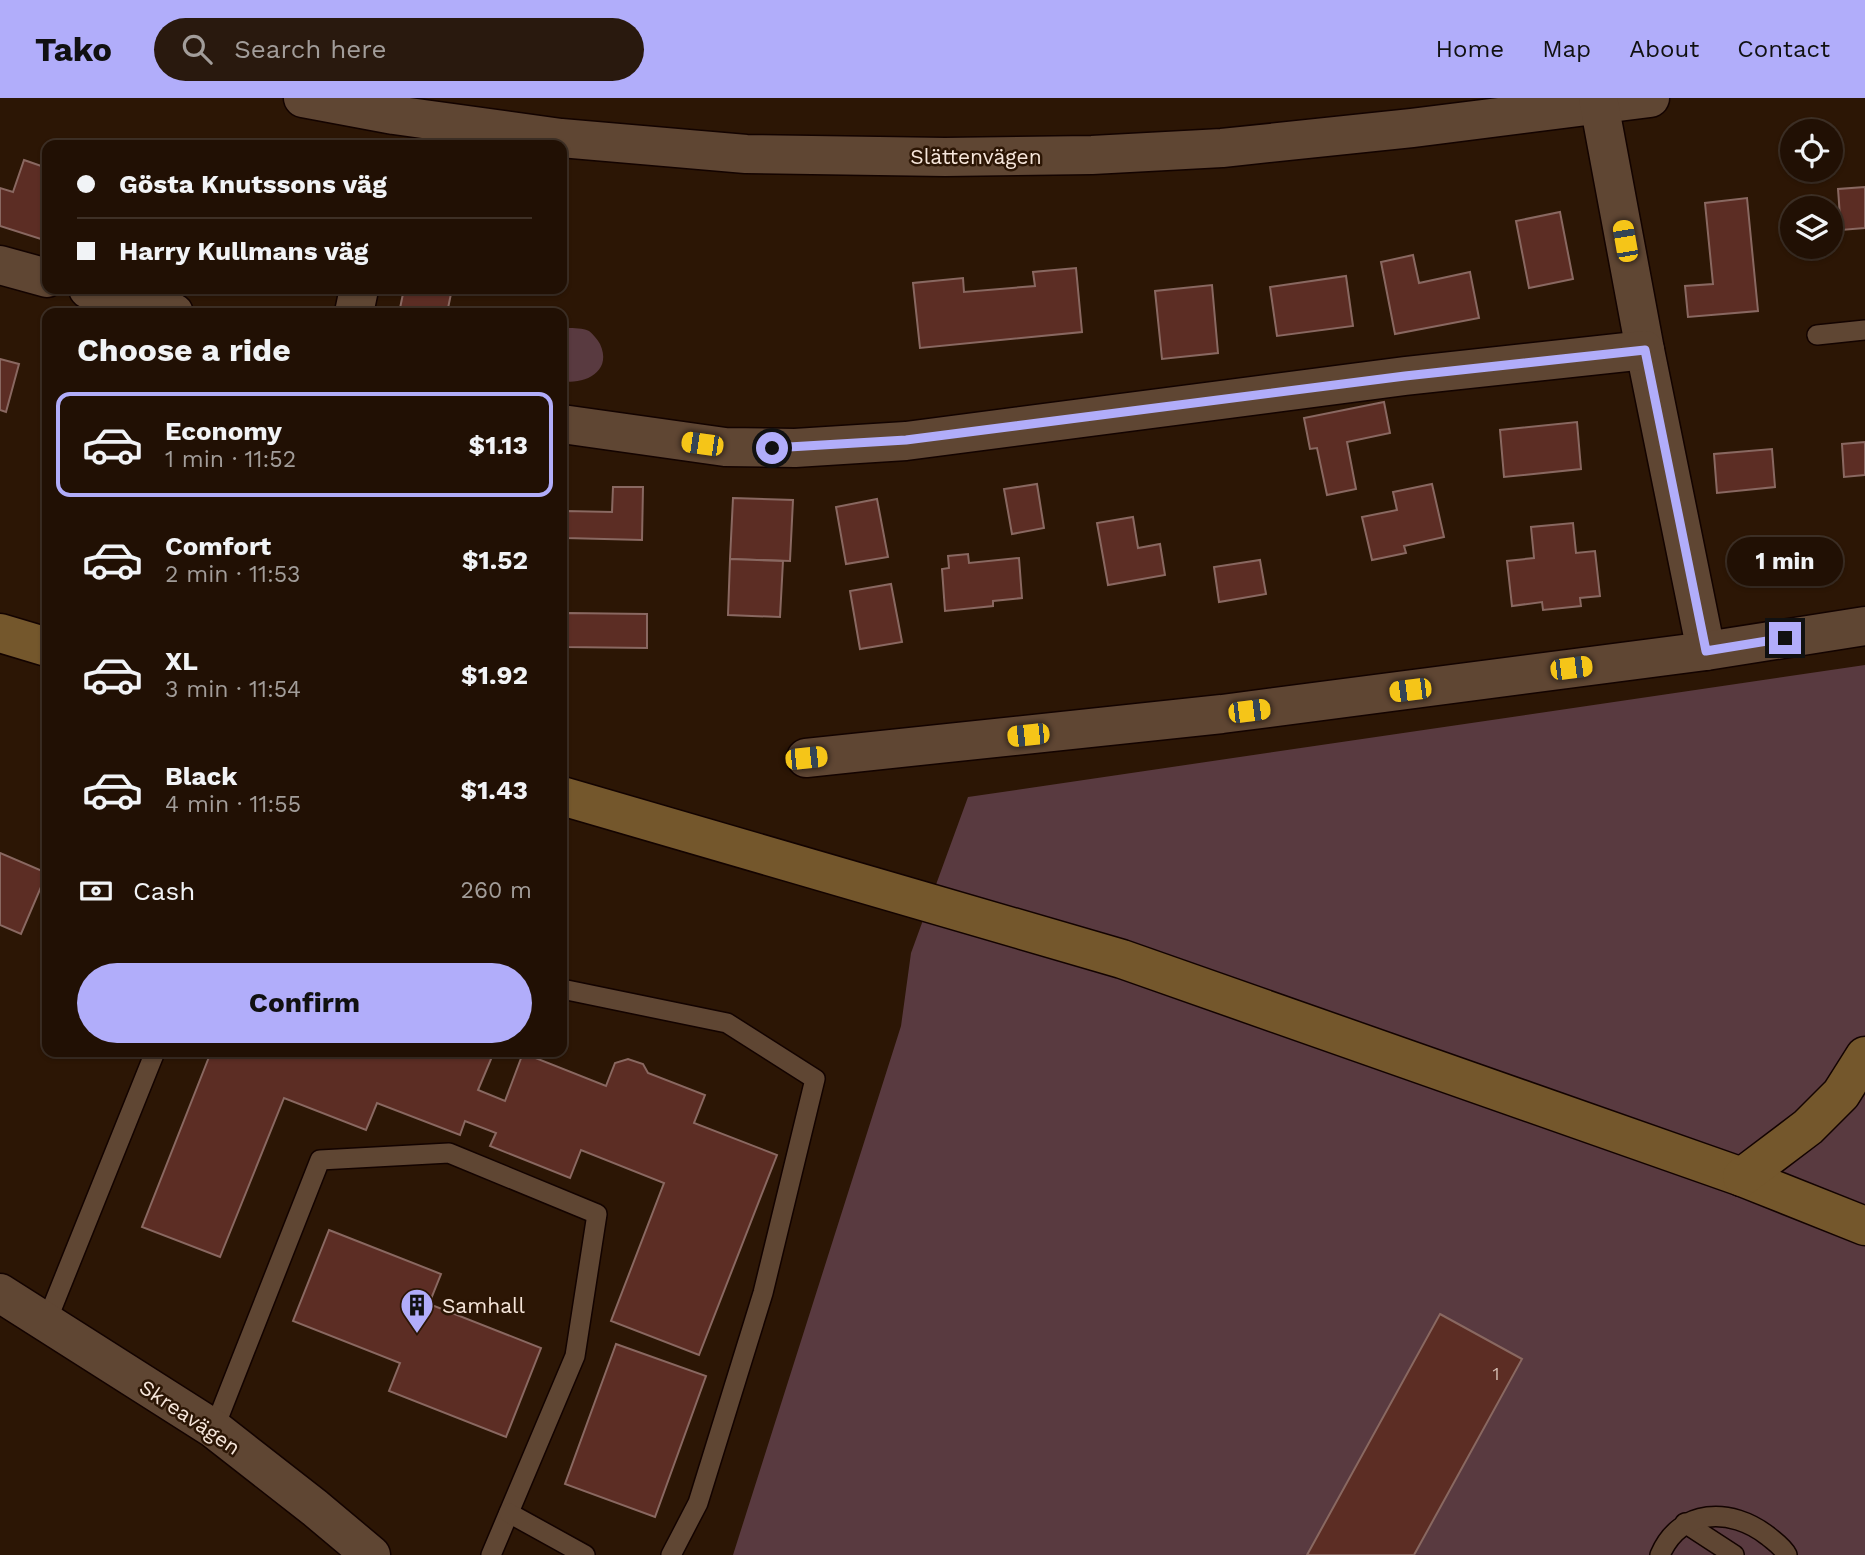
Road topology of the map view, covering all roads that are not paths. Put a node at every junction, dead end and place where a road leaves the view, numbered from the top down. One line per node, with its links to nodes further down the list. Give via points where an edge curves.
1 (303, 98): 4 (street, Slättenvägen)
2 (1650, 98): 3 (street, Slättenvägen)
3 (1599, 101): 4 (street, Slättenvägen, via 1412,128 1222,148 1092,155 746,154); 11 (street)
4 (391, 130)
5 (0, 265): 6 (street)
6 (42, 277)
7 (106, 294): 8 (street)
8 (155, 308)
9 (1865, 330): 10 (lane)
10 (1817, 335)
11 (1645, 350): 12 (street, via 857,444 725,447); 16 (street)
12 (567, 425)
13 (1865, 626): 16 (street)
14 (0, 633): 15 (main road)
15 (42, 646)
16 (1706, 651): 17 (street, via 1222,714)
17 (806, 758)
18 (567, 797): 22 (main road, via 1122,959)
19 (567, 990): 32 (lane, via 727,1023 815,1079 762,1293 698,1503)
20 (1865, 1056): 22 (main road, via 1841,1094 1808,1127)
21 (153, 1057): 25 (lane)
22 (1742, 1177): 23 (main road)
23 (1865, 1226)
24 (0, 1293): 25 (street, Skreavägen)
25 (46, 1323): 26 (street, Skreavägen)
26 (214, 1429): 27 (lane, via 320,1160 449,1153 597,1214 575,1356); 29 (street, Skreavägen)
27 (509, 1513): 30 (lane); 31 (lane)
28 (1685, 1523): 33 (lane, via 1666,1539); 34 (lane); 35 (lane, via 1714,1516 1738,1518 1762,1531)
29 (371, 1555)
30 (491, 1555)
31 (585, 1555)
32 (671, 1555)
33 (1660, 1555)
34 (1734, 1555)
35 (1787, 1555)

